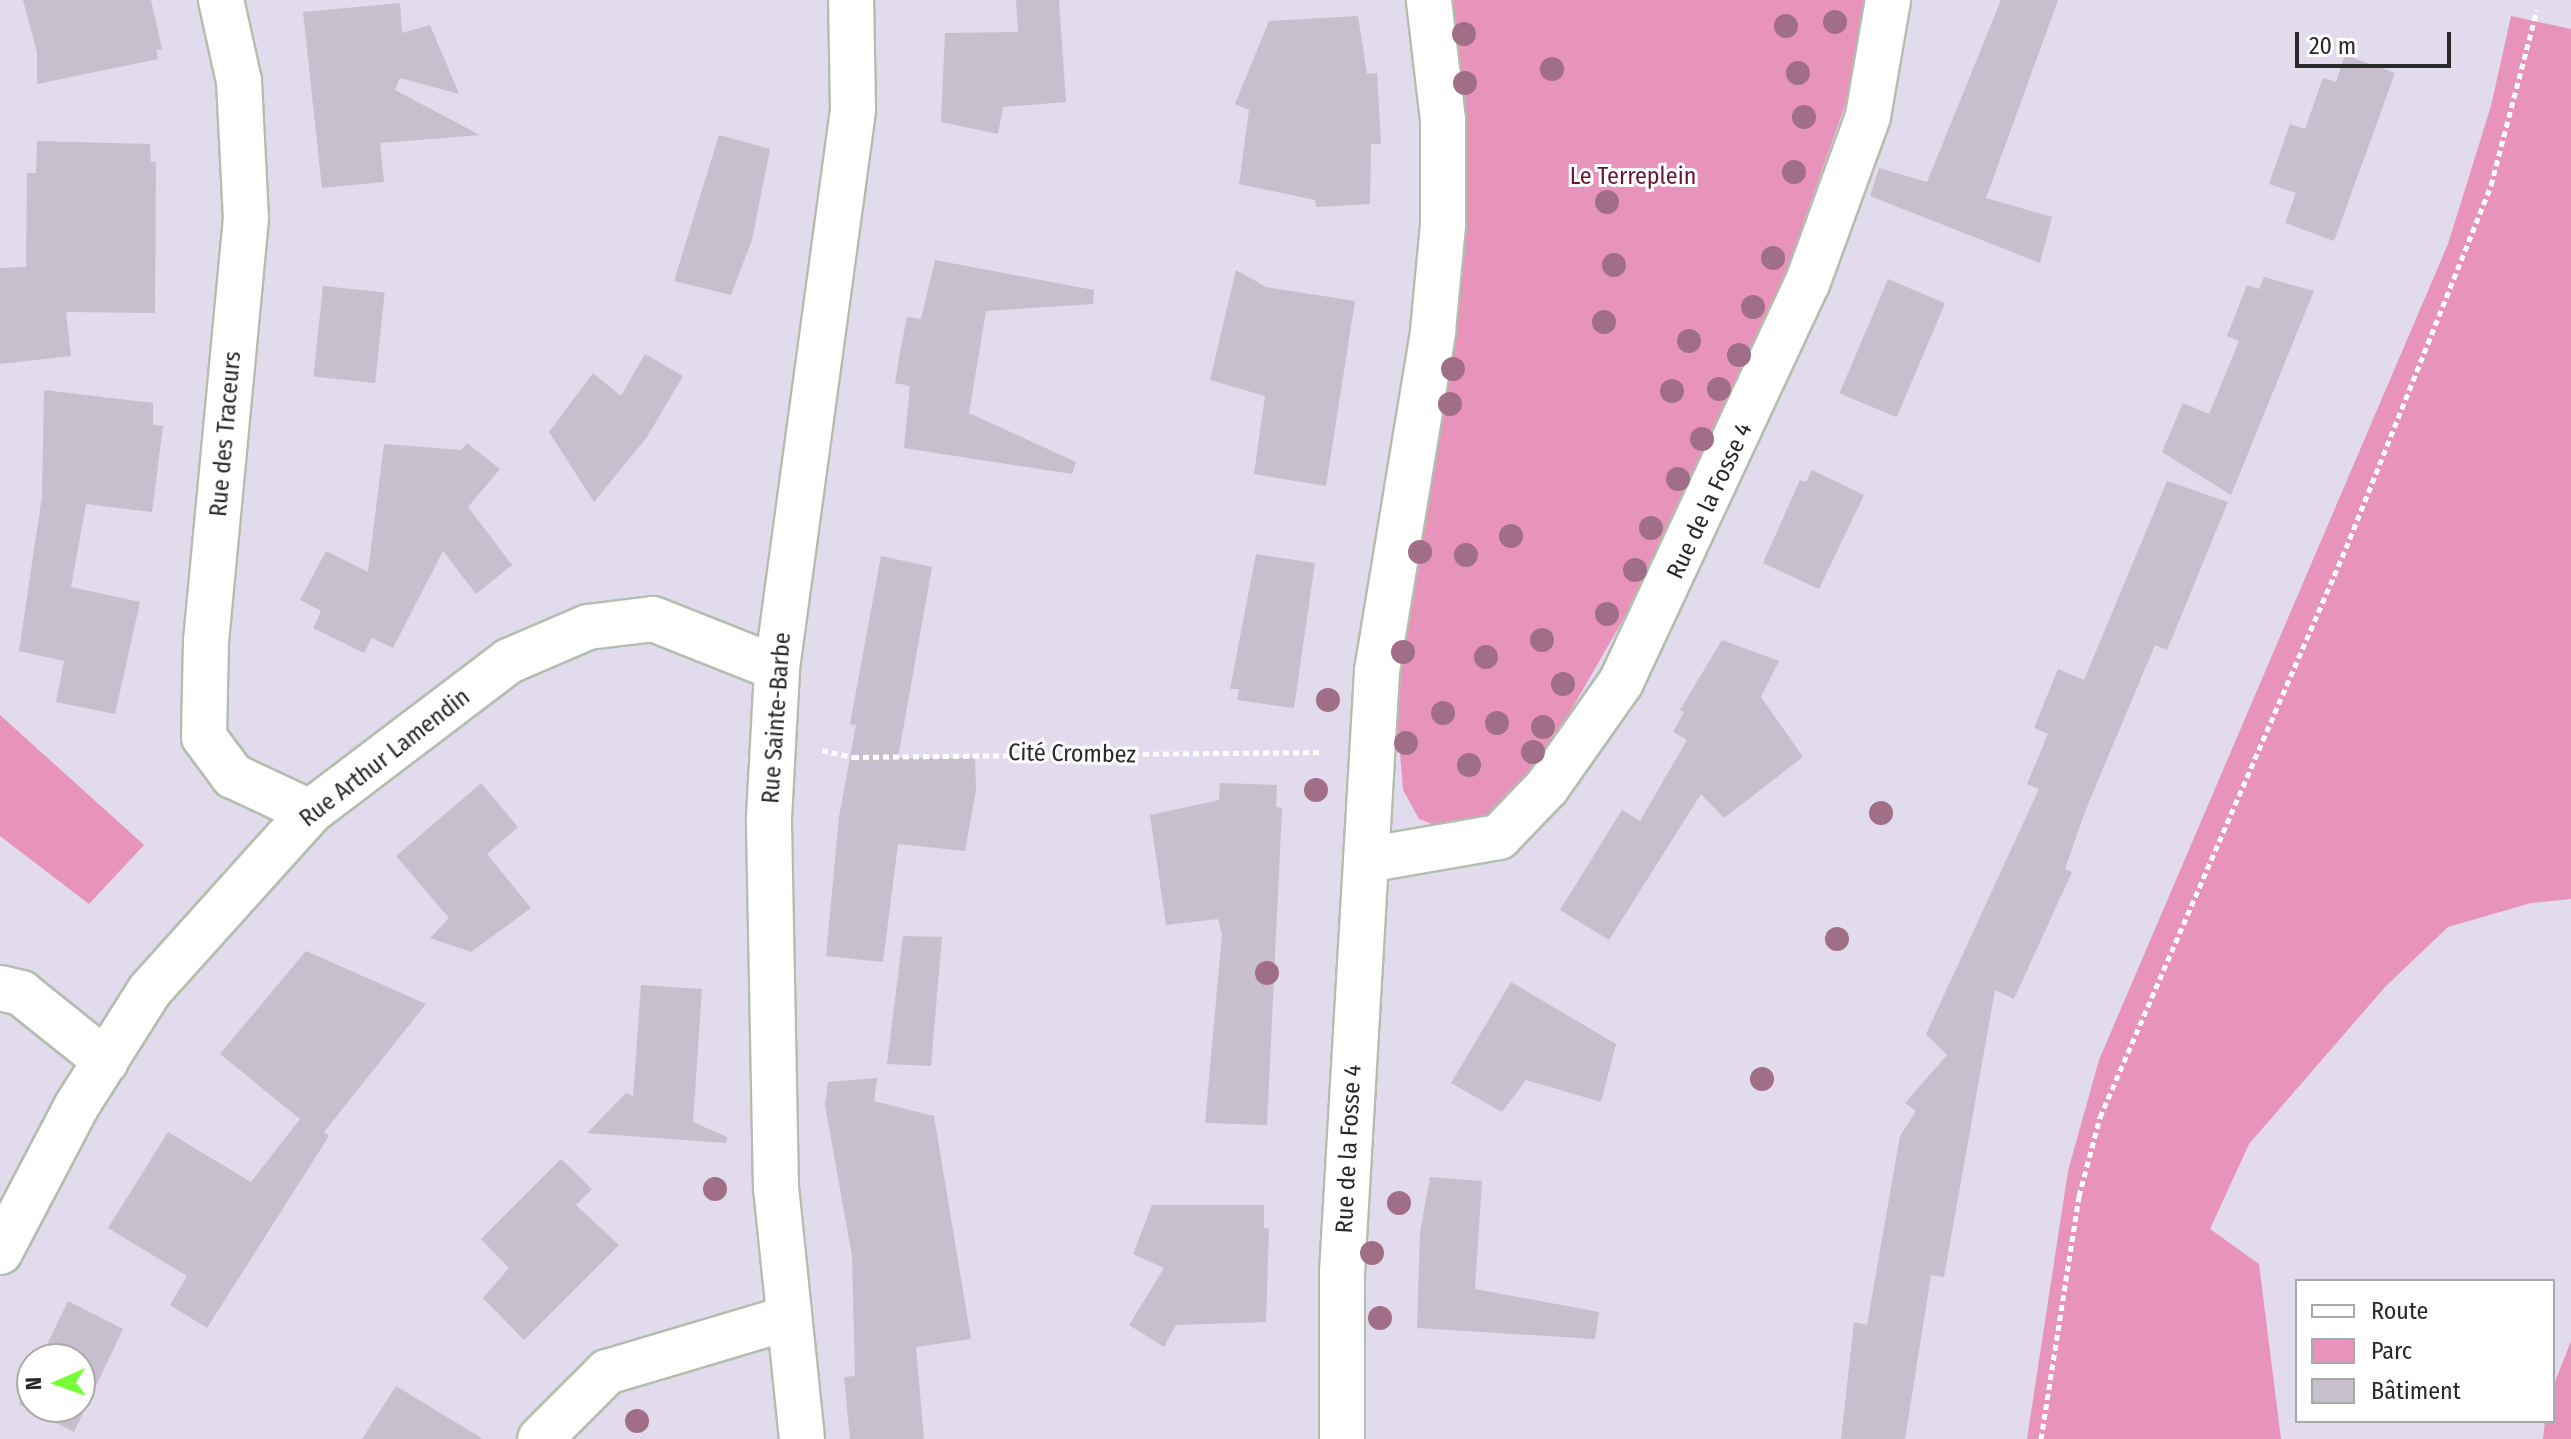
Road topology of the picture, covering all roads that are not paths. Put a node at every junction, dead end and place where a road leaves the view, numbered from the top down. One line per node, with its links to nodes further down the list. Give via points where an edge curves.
1 (221, 0): 6 (street, Rue des Traceurs, via 239,81 246,218 206,641 204,737 233,776)
2 (851, 0): 5 (street, Rue Sainte-Barbe, via 853,110)
3 (1429, 0): 7 (street, Rue de la Fosse 4, via 1443,120 1443,226 1433,331 1377,671)
4 (1888, 0): 7 (street, Rue de la Fosse 4, via 1868,116 1807,284 1621,682 1547,787 1499,837)
5 (777, 668): 6 (street, Rue Arthur Lamendin, via 653,619 588,627 509,661); 11 (street, Rue Sainte-Barbe, via 768,1012)
6 (310, 812): 9 (street, Rue Arthur Lamendin, via 150,990)
7 (1366, 860): 14 (street, Rue de la Fosse 4, via 1342,1273)
8 (0, 988): 9 (street, via 21,993)
9 (106, 1061): 10 (street, Rue Arthur Lamendin)
10 (0, 1252)
11 (788, 1318): 12 (street, via 607,1372); 13 (street, Rue Sainte-Barbe)
12 (540, 1439)
13 (802, 1439)
14 (1342, 1439)

